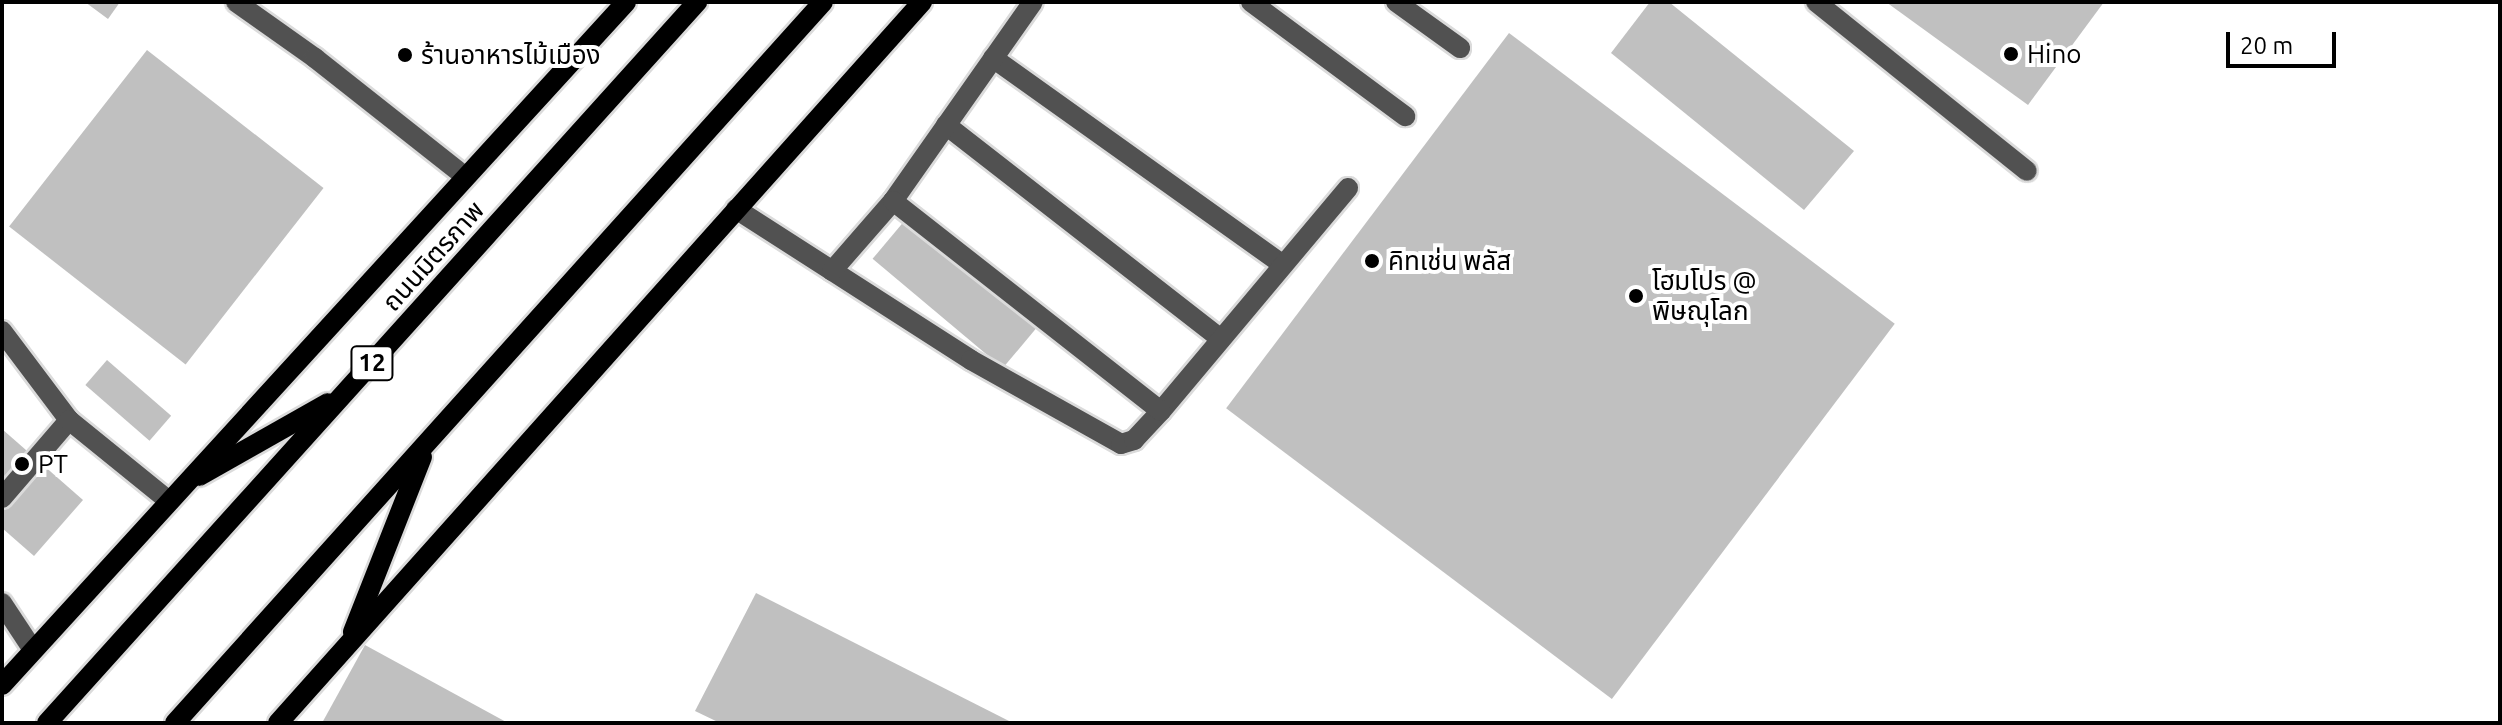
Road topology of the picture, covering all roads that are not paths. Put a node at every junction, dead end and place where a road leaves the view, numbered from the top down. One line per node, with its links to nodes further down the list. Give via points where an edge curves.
1 (236, 2): 14 (lane)
2 (626, 2): 27 (main road)
3 (697, 2): 23 (main road, ถนนมิตรภาพ / 12)
4 (823, 2): 26 (main road)
5 (922, 2): 18 (main road)
6 (1033, 2): 11 (lane)
7 (1251, 2): 12 (lane)
8 (1396, 2): 10 (lane)
9 (1816, 2): 15 (lane)
10 (1460, 48)
11 (993, 58): 13 (lane); 19 (lane)
12 (1405, 116)
13 (946, 125): 17 (lane); 22 (lane)
14 (458, 171)
15 (2027, 171)
16 (1348, 188): 19 (lane)
17 (893, 201): 20 (lane); 24 (lane)
18 (736, 209): 20 (lane); 30 (main road)
19 (1282, 264): 22 (lane)
20 (832, 271): 24 (lane, via 971,360 1121,444 1134,440)
21 (2, 331): 25 (lane)
22 (1220, 338): 24 (lane)
23 (345, 393): 27 (main road); 33 (main road, ถนนมิตรภาพ / 12)
24 (1161, 411)
25 (69, 420): 27 (lane); 28 (lane)
26 (428, 442): 30 (main road); 34 (main road)
27 (176, 494): 31 (main road)
28 (2, 498)
29 (2, 603): 31 (lane)
30 (347, 645): 35 (main road)
31 (33, 650): 32 (main road)
32 (2, 685)
33 (47, 723)
34 (175, 723)
35 (278, 723)

